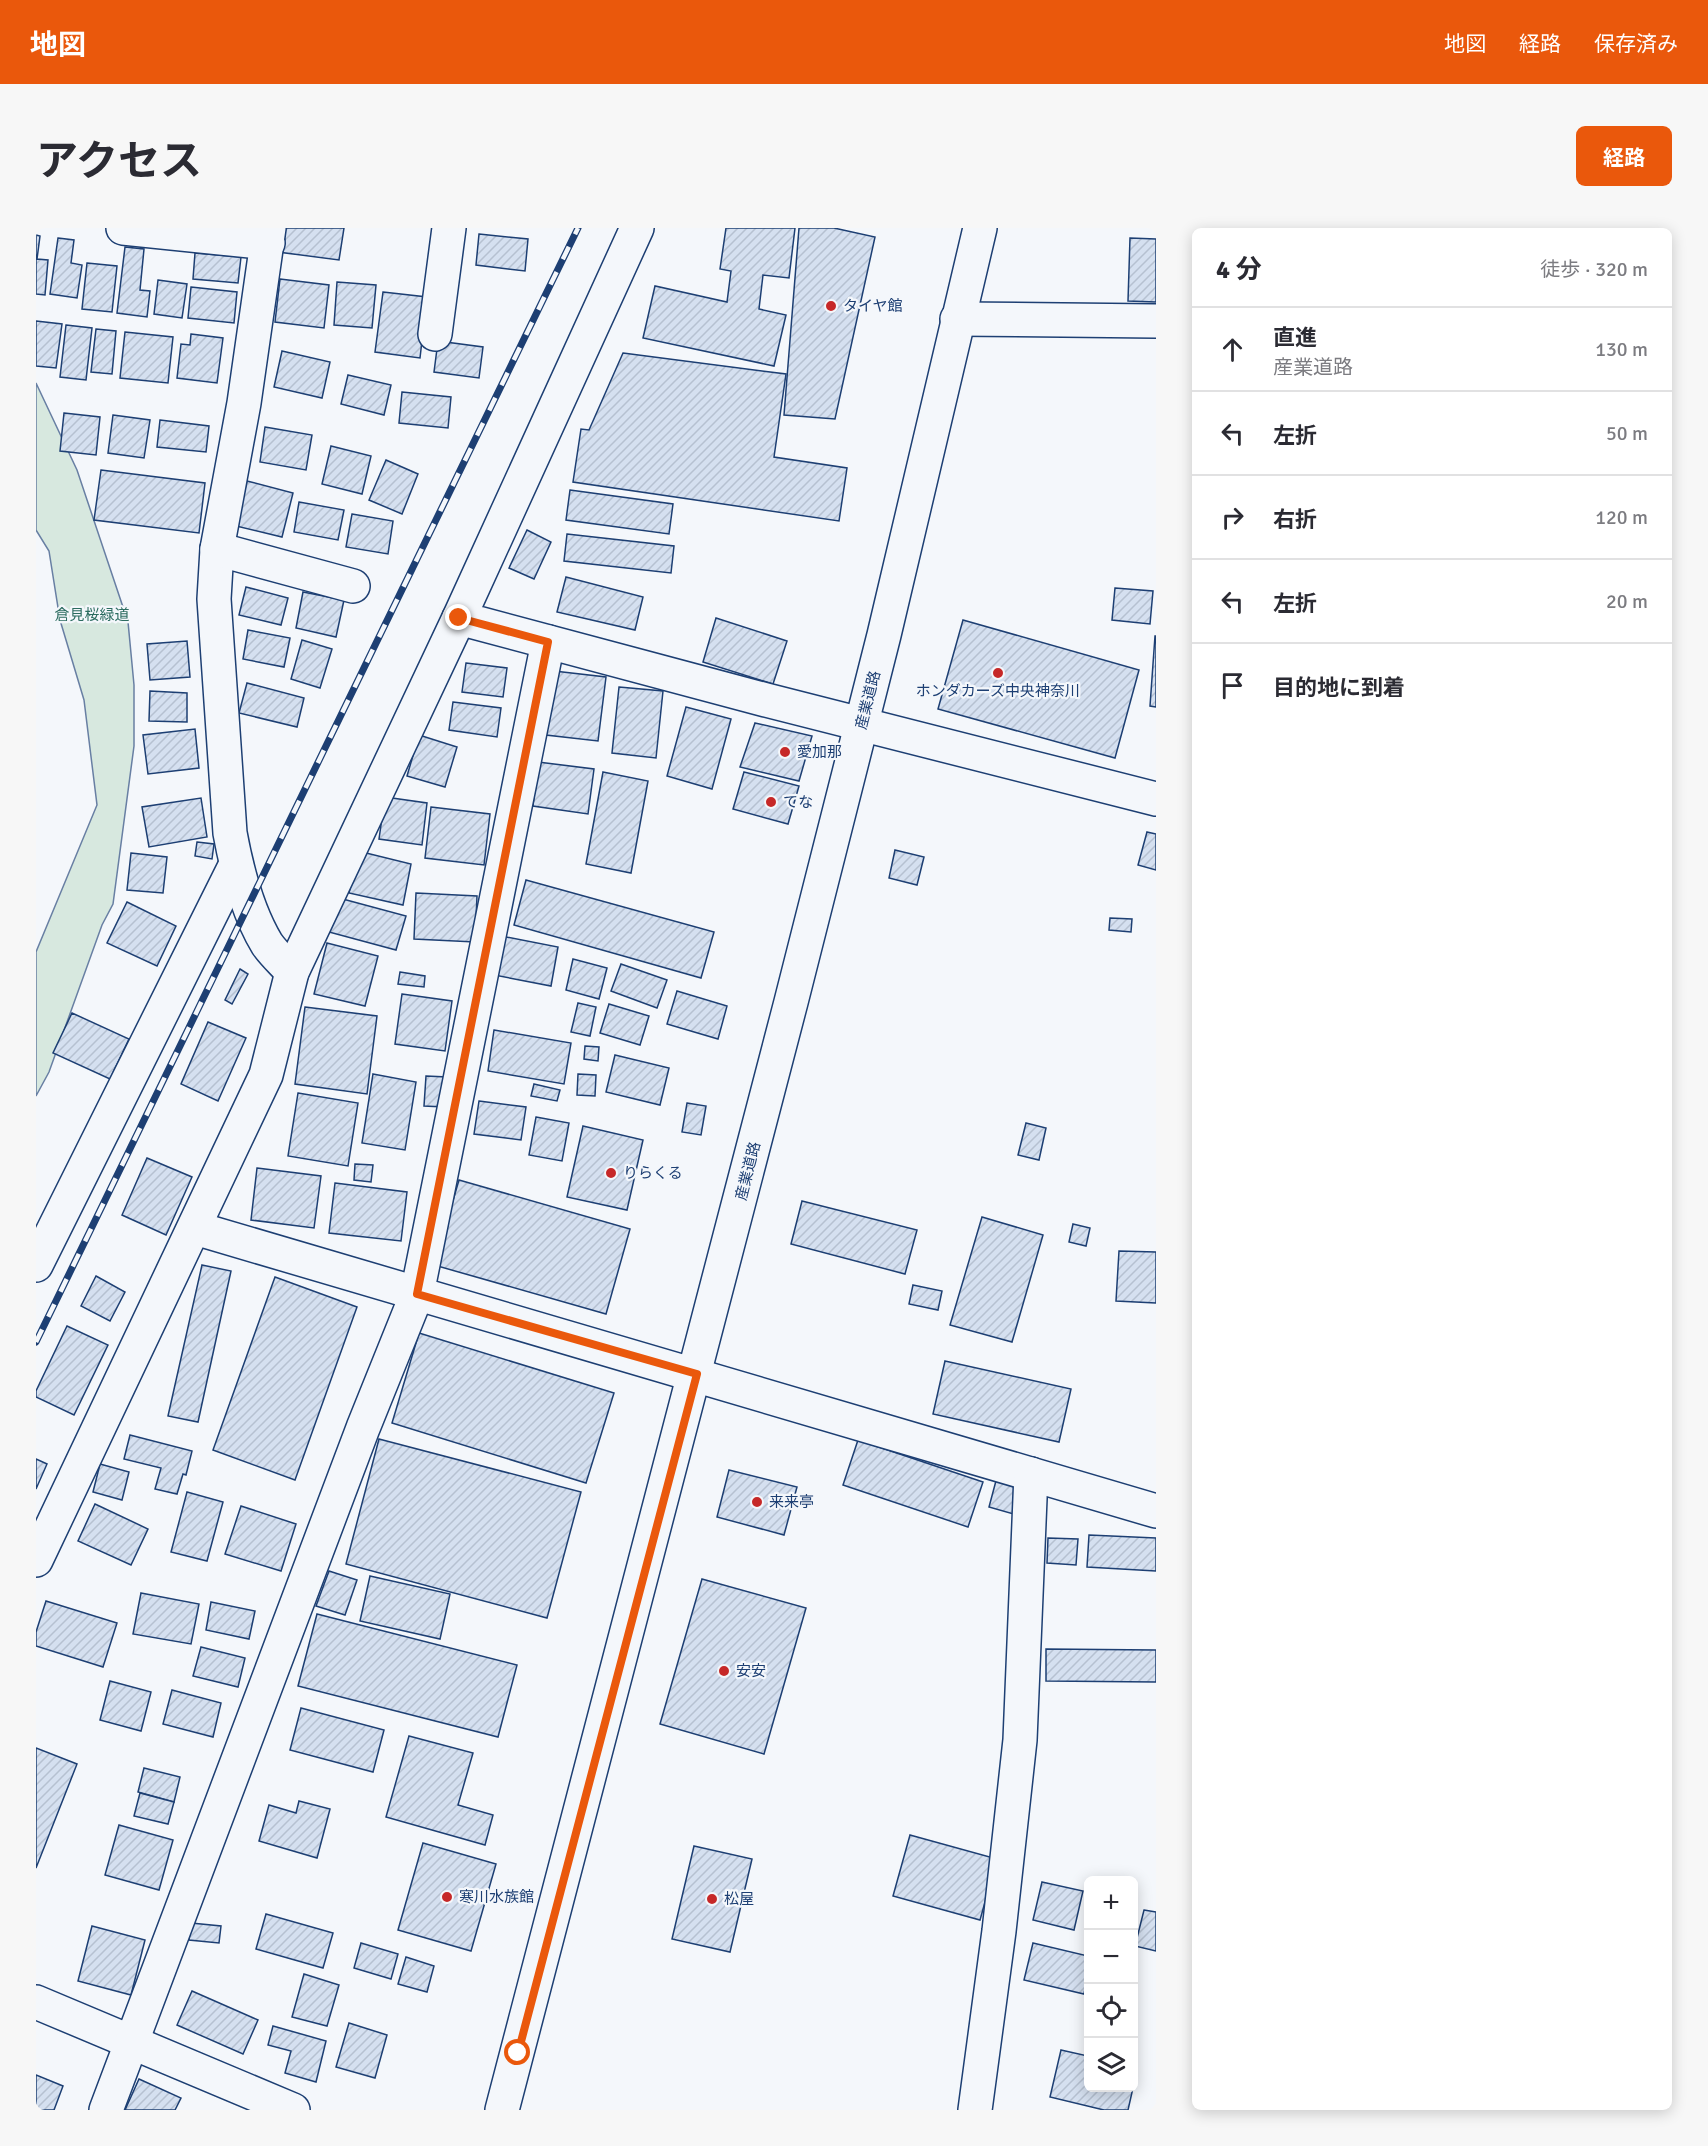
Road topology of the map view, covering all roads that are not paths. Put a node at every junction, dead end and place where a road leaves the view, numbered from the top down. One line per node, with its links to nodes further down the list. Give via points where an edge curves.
1 (123, 228): 5 (street)
2 (449, 228): 8 (street)
3 (637, 228): 11 (street)
4 (980, 228): 6 (street, 産業道路)
5 (268, 236): 9 (street)
6 (957, 319): 7 (street); 13 (street, 産業道路)
7 (1156, 321)
8 (435, 334)
9 (218, 549): 10 (street); 15 (street, via 214,599 230,833)
10 (353, 586)
11 (459, 618): 12 (street); 16 (street)
12 (548, 642): 13 (street); 19 (street)
13 (862, 724): 14 (street); 20 (street, 産業道路)
14 (1156, 799)
15 (236, 864): 16 (street, via 249,906 268,945); 18 (street)
16 (292, 972): 17 (street, via 266,1075)
17 (195, 1228): 19 (street); 23 (street)
18 (36, 1265)
19 (417, 1294): 20 (street); 25 (street)
20 (697, 1374): 21 (street); 28 (street, 産業道路)
21 (1031, 1474): 22 (street); 29 (street, via 1020,1740)
22 (1156, 1511)
23 (36, 1560)
24 (36, 2002): 25 (street)
25 (132, 2042): 26 (street); 27 (street)
26 (106, 2110)
27 (292, 2110)
28 (502, 2110)
29 (975, 2110)

